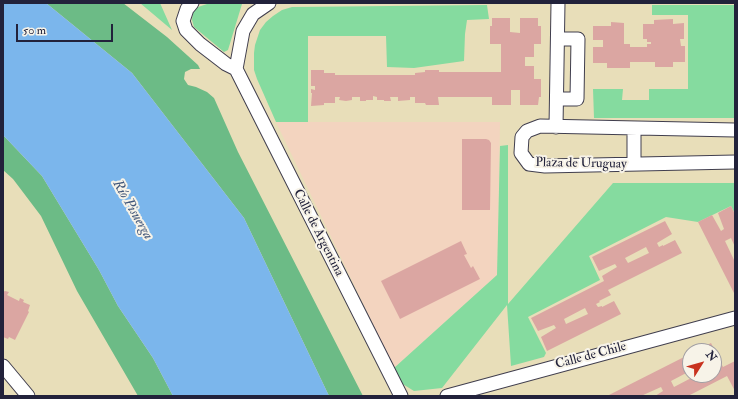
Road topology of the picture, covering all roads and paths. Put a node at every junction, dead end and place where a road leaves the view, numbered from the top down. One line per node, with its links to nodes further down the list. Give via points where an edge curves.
1 (192, 3): 5 (street, via 186,9 183,21 186,30 200,44)
2 (269, 3): 5 (street, via 253,14 243,31)
3 (558, 3): 4 (street)
4 (558, 39): 6 (street); 6 (street, via 578,39 577,99)
5 (236, 69): 15 (street, Calle de Argentina)
6 (556, 99): 7 (street)
7 (556, 127): 8 (street, Plaza de Uruguay); 11 (street, Plaza de Uruguay, via 540,126 527,131 522,137 521,153 529,164)
8 (634, 129): 9 (street, Plaza de Uruguay); 11 (street, Plaza de Uruguay)
9 (735, 130)
10 (735, 162): 11 (street, Plaza de Uruguay)
11 (634, 164)
12 (735, 318): 16 (street, Calle de Chile)
13 (3, 366): 14 (street)
14 (28, 396)
15 (401, 396)
16 (447, 396)

